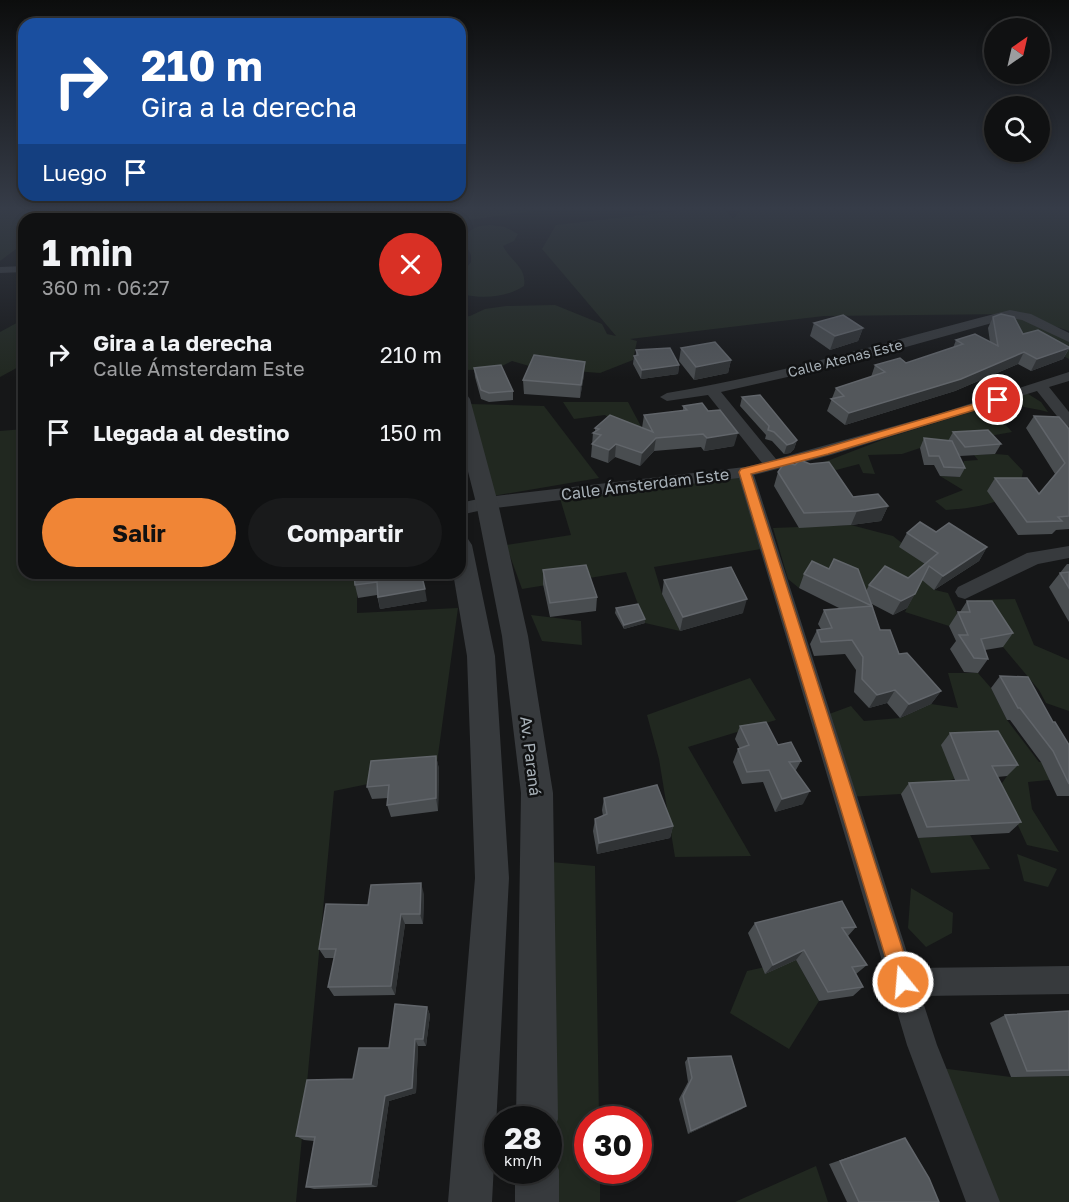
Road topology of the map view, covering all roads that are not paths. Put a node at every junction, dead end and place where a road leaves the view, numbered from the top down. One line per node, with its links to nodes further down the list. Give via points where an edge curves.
1 (1069, 338): 4 (street, Calle Atenas Este, via 1022,315 1010,314 858,356)
2 (1069, 376): 3 (street, Calle Ámsterdam Este)
3 (1040, 386): 6 (street); 8 (street, Calle Ámsterdam Este)
4 (713, 390): 5 (street, Calle Atenas Este); 8 (street)
5 (668, 397)
6 (1069, 422)
7 (466, 445): 10 (street, Av. Paraná)
8 (772, 465): 9 (street, Calle Ámsterdam Este)
9 (745, 472): 10 (street, Calle Ámsterdam Este); 15 (street)
10 (474, 506): 16 (street, Av. Paraná, via 515,636 537,793)
11 (1069, 552): 13 (street, via 1034,558)
12 (466, 576): 18 (street, via 481,656 492,878)
13 (965, 592)
14 (1069, 980): 15 (street)
15 (903, 982): 20 (street, via 922,1045)
16 (537, 1106)
17 (537, 1184): 19 (street)
18 (470, 1202)
19 (537, 1202)
20 (983, 1202)

